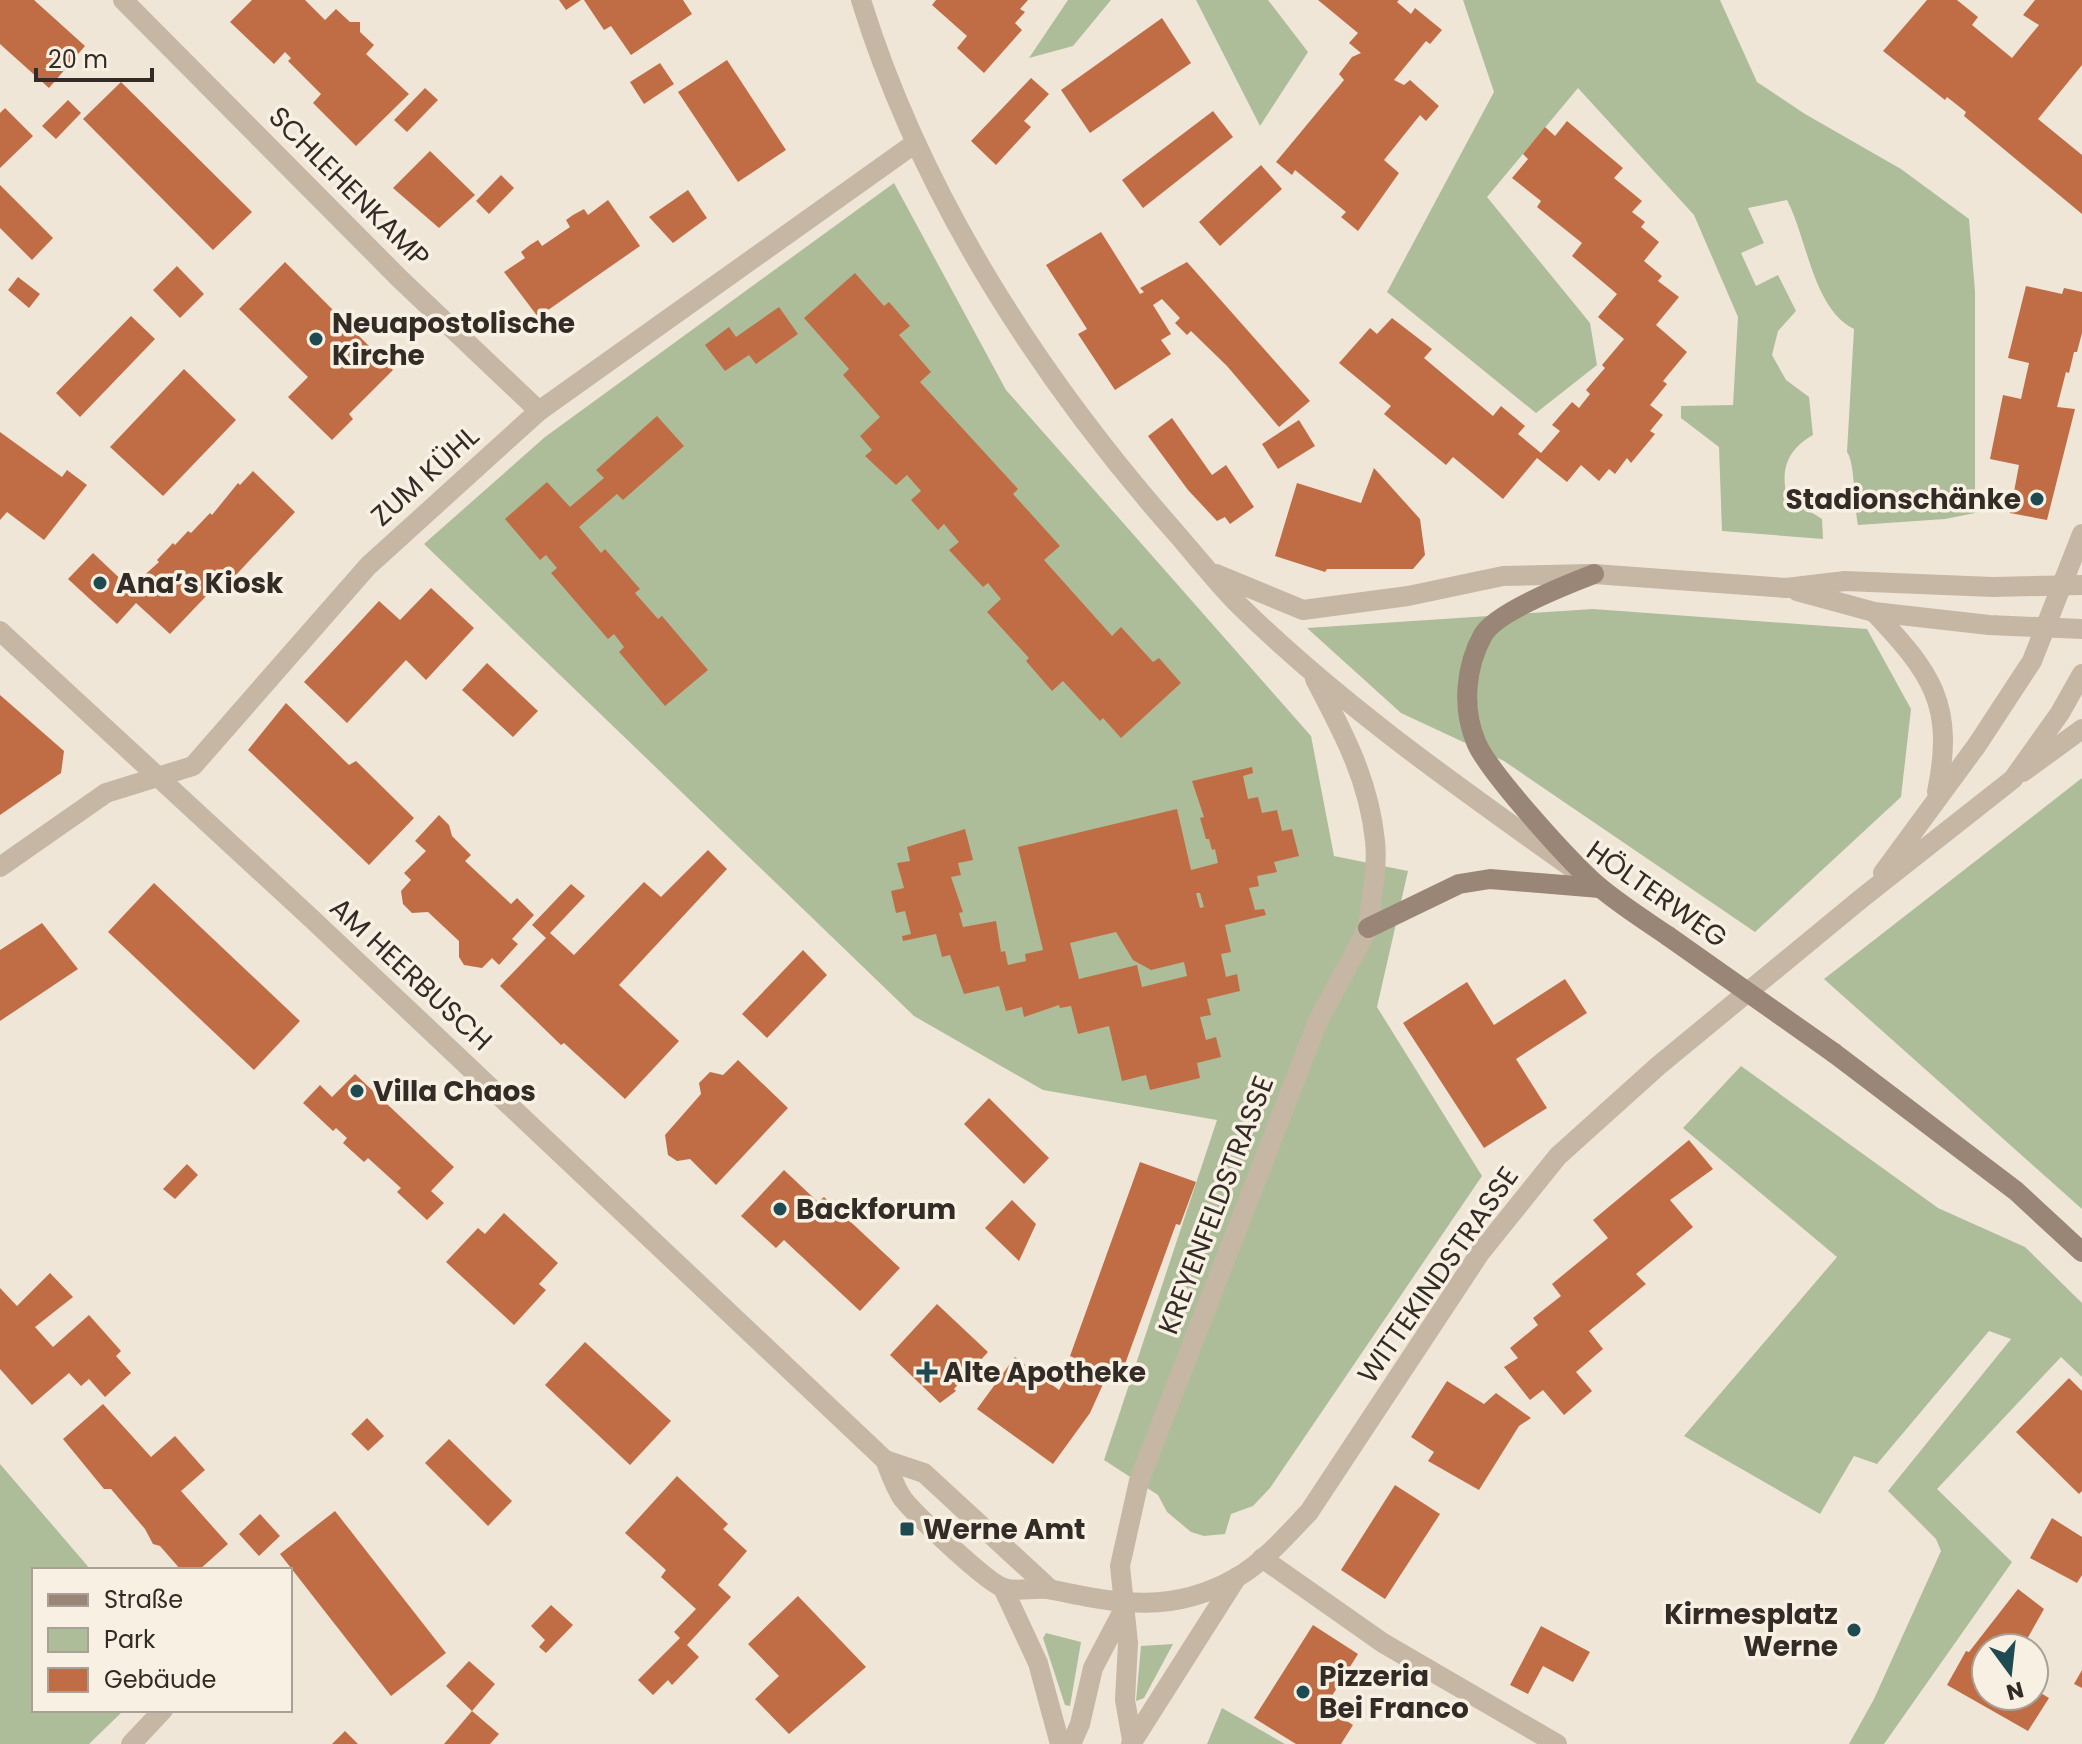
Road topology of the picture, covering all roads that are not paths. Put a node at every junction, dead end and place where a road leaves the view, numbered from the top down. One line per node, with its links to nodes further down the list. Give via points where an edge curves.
1 (123, 0): 4 (street, SCHLEHENKAMP)
2 (861, 0): 3 (street, HÖLTERWEG)
3 (914, 144): 4 (street, ZUM KÜHL); 6 (street, HÖLTERWEG, via 1027,337 1105,448)
4 (539, 411): 17 (street, ZUM KÜHL, via 368,566 193,766)
5 (2082, 534): 8 (street, WITTEKINDSTRASSE)
6 (1210, 572): 7 (street, via 1303,610 1503,576); 14 (street, HÖLTERWEG)
7 (1594, 574): 9 (street); 21 (main road, via 1534,598 1483,633 1466,686 1468,717 1483,754)
8 (2072, 585): 9 (street, via 1845,581); 11 (street, WITTEKINDSTRASSE)
9 (1786, 588): 10 (street)
10 (1874, 612): 11 (street); 19 (street, WITTEKINDSTRASSE, via 1933,682 1944,728)
11 (2045, 628): 12 (street); 19 (street, WITTEKINDSTRASSE, via 2032,661)
12 (2082, 629)
13 (0, 631): 17 (street, AM HEERBUSCH)
14 (1310, 669): 21 (street, HÖLTERWEG, via 1450,781); 23 (street, via 1359,765 1367,797 1375,843)
15 (2082, 674): 18 (street, WITTEKINDSTRASSE)
16 (2082, 729): 18 (street)
17 (157, 777): 20 (street, ZUM KÜHL, via 106,793); 25 (street, AM HEERBUSCH)
18 (2013, 779): 22 (street, WITTEKINDSTRASSE)
19 (1937, 797): 22 (street, WITTEKINDSTRASSE)
20 (0, 867)
21 (1600, 888): 23 (main road, via 1490,879 1459,884); 24 (main road, HÖLTERWEG, bridge, via 1834,1053 2016,1191)
22 (1871, 891): 26 (street, WITTEKINDSTRASSE, via 1658,1066 1558,1156 1480,1253 1309,1512)
23 (1368, 928): 30 (street, KREYENFELDSTRASSE, via 1318,1021 1139,1481 1120,1566)
24 (2082, 1252)
25 (885, 1460): 28 (street, AM HEERBUSCH, via 901,1497 941,1539); 29 (street, AM HEERBUSCH, via 924,1473)
26 (1262, 1558): 27 (street, WITTEKINDSTRASSE); 36 (street, via 1383,1643)
27 (1237, 1577): 30 (street, WITTEKINDSTRASSE, via 1195,1596); 32 (street, KREYENFELDSTRASSE)
28 (1003, 1588): 29 (street, AM HEERBUSCH); 34 (street, via 1038,1663)
29 (1050, 1589): 30 (street, AM HEERBUSCH)
30 (1126, 1604): 32 (street, KREYENFELDSTRASSE, via 1125,1700); 35 (street, via 1093,1668)
31 (161, 1712): 33 (street)
32 (1132, 1742)
33 (131, 1744)
34 (1060, 1744)
35 (1071, 1744)
36 (1557, 1744)

